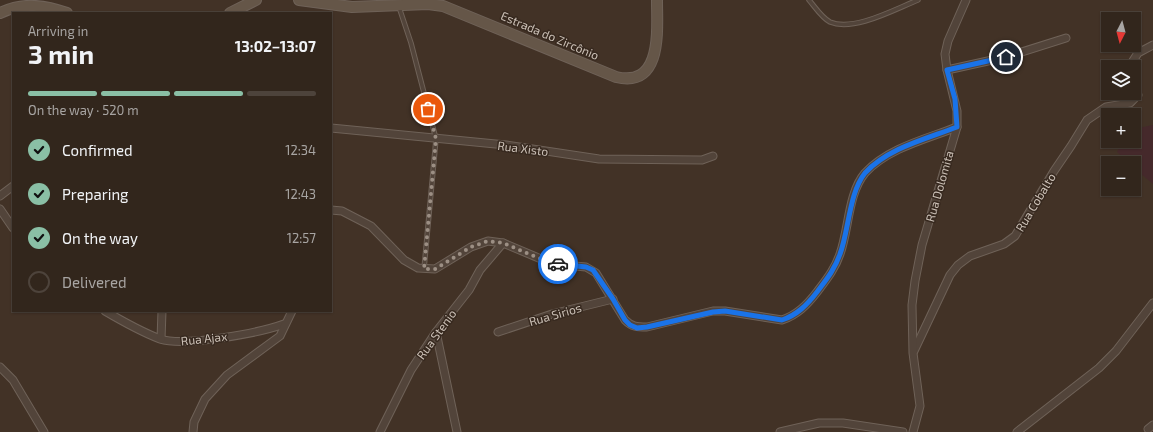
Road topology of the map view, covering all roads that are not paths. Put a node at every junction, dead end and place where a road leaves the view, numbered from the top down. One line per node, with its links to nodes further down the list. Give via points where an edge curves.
1 (256, 0): 9 (street)
2 (299, 0): 7 (street, Estrada do Zircônio, via 352,7)
3 (657, 0): 7 (street, Estrada do Zircônio, via 657,43 653,59 646,71 626,79 459,11 435,5)
4 (809, 0): 5 (lane, via 824,17 841,25 860,23)
5 (918, 0)
6 (966, 0): 14 (street, Rua Dolomita, via 948,41 945,54)
7 (399, 5): 20 (lane)
8 (63, 12): 10 (street, via 37,5 21,6)
9 (232, 12)
10 (0, 13)
11 (1066, 38): 14 (street, via 1006,57)
12 (1153, 45): 13 (street, via 1138,54)
13 (1134, 60)
14 (947, 70): 18 (street, Rua Dolomita, via 956,105)
15 (1124, 100): 17 (street)
16 (1133, 100): 17 (street, Rua Cobalto)
17 (1123, 105): 38 (street, Rua Cobalto, via 1106,107 1087,120 1015,236 1004,244 970,256 958,265 950,275)
18 (957, 127): 29 (street, via 896,151 864,174 855,193 833,271 812,299 791,317 782,320 725,311 637,328 625,320); 38 (street, Rua Dolomita, via 922,245 915,281 912,305)
19 (332, 128): 20 (street, Rua Xisto)
20 (436, 139): 21 (street, Rua Xisto, via 506,145 612,160 702,160); 28 (lane)
21 (713, 156)
22 (12, 187): 23 (street)
23 (0, 196)
24 (0, 209): 26 (street)
25 (332, 210): 28 (street, via 342,211 371,226 404,260)
26 (12, 227)
27 (503, 243): 28 (street, via 488,241 471,247 435,269); 29 (street, via 553,264 593,270); 35 (street, Rua Stenio, via 480,270 469,290)
28 (424, 269)
29 (613, 299): 36 (street, Rua Sirios, via 552,314)
30 (1153, 303): 47 (street, via 1116,351 1099,368)
31 (107, 312): 37 (street, Rua Ajax)
32 (162, 312): 37 (street)
33 (291, 312): 34 (street)
34 (284, 324): 37 (street, Rua Ajax, via 262,332 183,342); 41 (street, via 280,336 227,375 205,400 194,422)
35 (436, 332): 42 (street, Rua Stenio, via 402,385); 43 (street)
36 (498, 332)
37 (161, 339)
38 (913, 354): 46 (street, Rua Dolomita, via 920,406)
39 (0, 367): 40 (street, via 13,380)
40 (44, 432)
41 (193, 432)
42 (380, 432)
43 (458, 432)
44 (780, 432): 45 (street, via 819,423 843,423)
45 (903, 432)
46 (913, 432)
47 (1016, 432)

